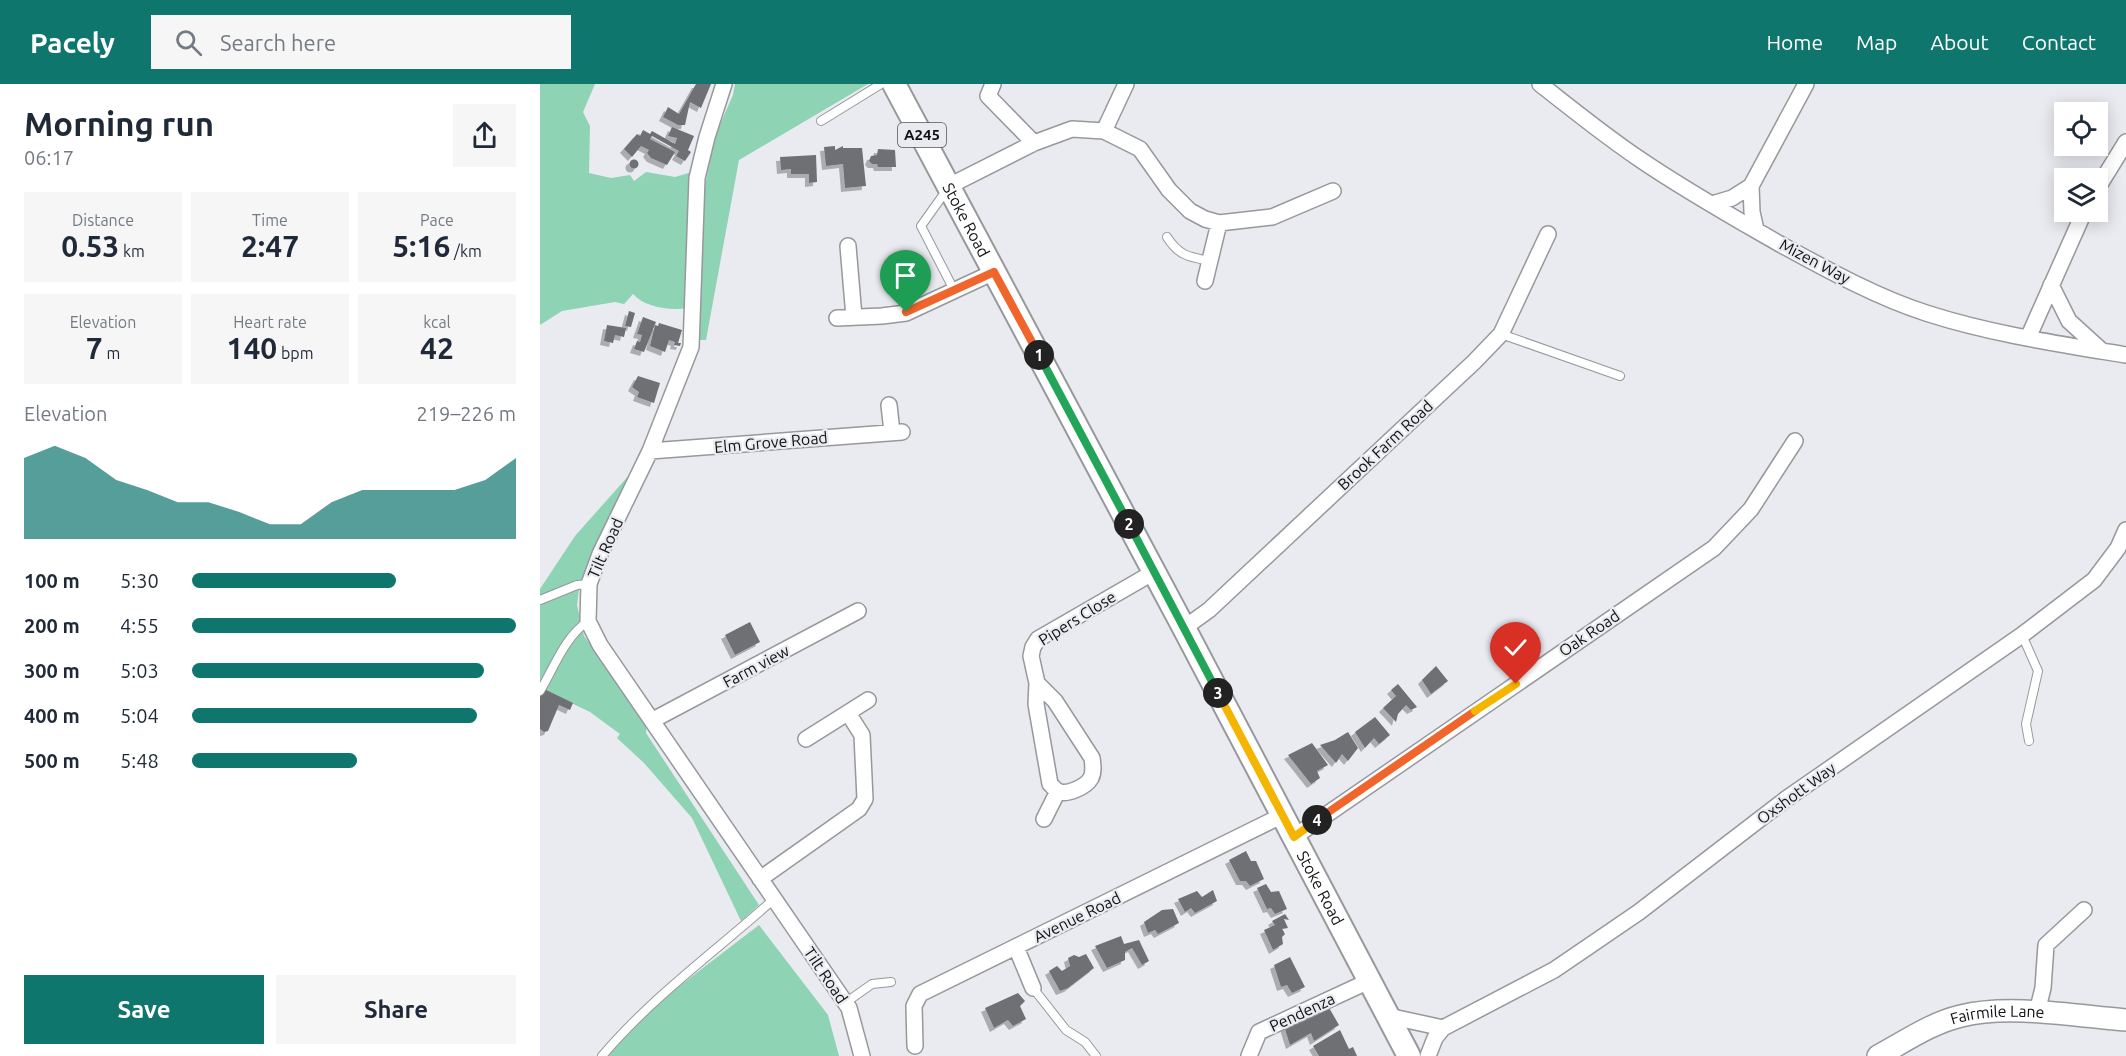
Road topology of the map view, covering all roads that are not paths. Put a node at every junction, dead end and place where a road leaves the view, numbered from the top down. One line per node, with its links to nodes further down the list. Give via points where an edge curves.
1 (724, 84): 37 (street, Tilt Road, via 698,178 691,347)
2 (881, 84): 8 (lane)
3 (894, 84): 13 (main road, Stoke Road / A245)
4 (993, 84): 11 (street, via 988,96)
5 (1126, 84): 9 (street)
6 (1540, 84): 16 (street, Mizen Way, via 1639,158)
7 (1806, 84): 14 (street)
8 (821, 121)
9 (1104, 131): 11 (street, via 1072,129); 18 (street, via 1140,149 1190,212)
10 (2126, 142): 12 (street)
11 (1034, 143): 13 (street)
12 (2108, 171)
13 (949, 186): 24 (main road, Stoke Road / A245); 27 (lane, via 921,226)
14 (1751, 186): 16 (street); 19 (street)
15 (1333, 191): 18 (street, via 1272,217)
16 (1712, 204): 19 (street, Mizen Way)
17 (2079, 222): 26 (street)
18 (1219, 223): 23 (street)
19 (1756, 230): 31 (street, Mizen Way, via 1809,260 1924,313)
20 (1548, 234): 30 (street, Brook Farm Road)
21 (1167, 237): 23 (lane, via 1177,251)
22 (848, 246): 28 (street)
23 (1210, 261): 25 (street)
24 (994, 272): 27 (street); 39 (main road, Stoke Road / A245)
25 (1205, 281)
26 (2051, 285): 31 (street); 32 (street, via 2069,321)
27 (954, 290): 28 (street, via 906,312)
28 (854, 317): 29 (street)
29 (837, 318)
30 (1501, 334): 34 (lane); 44 (street, Brook Farm Road, via 1209,610)
31 (2028, 338): 32 (street, Mizen Way)
32 (2102, 351): 33 (street, Mizen Way)
33 (2126, 355)
34 (1620, 376)
35 (890, 405): 37 (street, Elm Grove Road, via 897,432)
36 (1795, 441): 56 (street, Oak Road, via 1751,509 1713,548)
37 (650, 451): 40 (street, Tilt Road)
38 (2126, 530): 45 (street, Oxshott Way, via 2094,580)
39 (1154, 572): 44 (main road, Stoke Road / A245); 46 (street, Pipers Close, via 1038,639 1031,656)
40 (589, 584): 41 (lane); 43 (street, Tilt Road)
41 (540, 600)
42 (858, 611): 50 (street, Farm view)
43 (588, 621): 47 (lane, via 566,643); 50 (street, Tilt Road, via 600,645)
44 (1184, 628): 54 (main road, Stoke Road / A245)
45 (2022, 635): 52 (lane, via 2038,671 2026,724); 68 (street, Oxshott Way, via 1786,799 1639,912 1554,970)
46 (1037, 682): 53 (street, Pipers Close, via 1036,704 1050,784); 53 (street, via 1055,701 1092,758 1091,778 1085,784 1067,793)
47 (540, 691)
48 (868, 700): 49 (street)
49 (848, 713): 51 (street); 57 (street, via 862,735 865,799 860,809)
50 (653, 720): 57 (street, Tilt Road)
51 (806, 740)
52 (2029, 741)
53 (1058, 791): 55 (street)
54 (1283, 815): 56 (main road, Stoke Road / A245); 60 (street, Avenue Road)
55 (1044, 819)
56 (1294, 837): 61 (main road, Stoke Road / A245)
57 (760, 879): 58 (street, Tilt Road)
58 (774, 899): 64 (street, Tilt Road); 70 (lane, via 653,1002)
59 (2084, 910): 65 (street, via 2046,945)
60 (1016, 947): 63 (street); 69 (street, Avenue Road, via 920,994 914,1006)
61 (1369, 981): 66 (main road, Stoke Road / A245); 73 (street, Pendenza, via 1258,1032)
62 (891, 982): 64 (lane, via 872,984)
63 (1033, 988): 72 (lane, via 1066,1030 1085,1042)
64 (845, 1003): 71 (street, Tilt Road)
65 (2037, 1012): 67 (street, Fairmile Lane); 76 (street, Fairmile Lane, via 1961,1016)
66 (1388, 1016): 68 (street); 74 (main road, Stoke Road / A245)
67 (2126, 1020)
68 (1443, 1028): 75 (street)
69 (915, 1046)
70 (602, 1056)
71 (862, 1056)
72 (1096, 1056)
73 (1249, 1056)
74 (1410, 1056)
75 (1428, 1056)
76 (1878, 1056)

